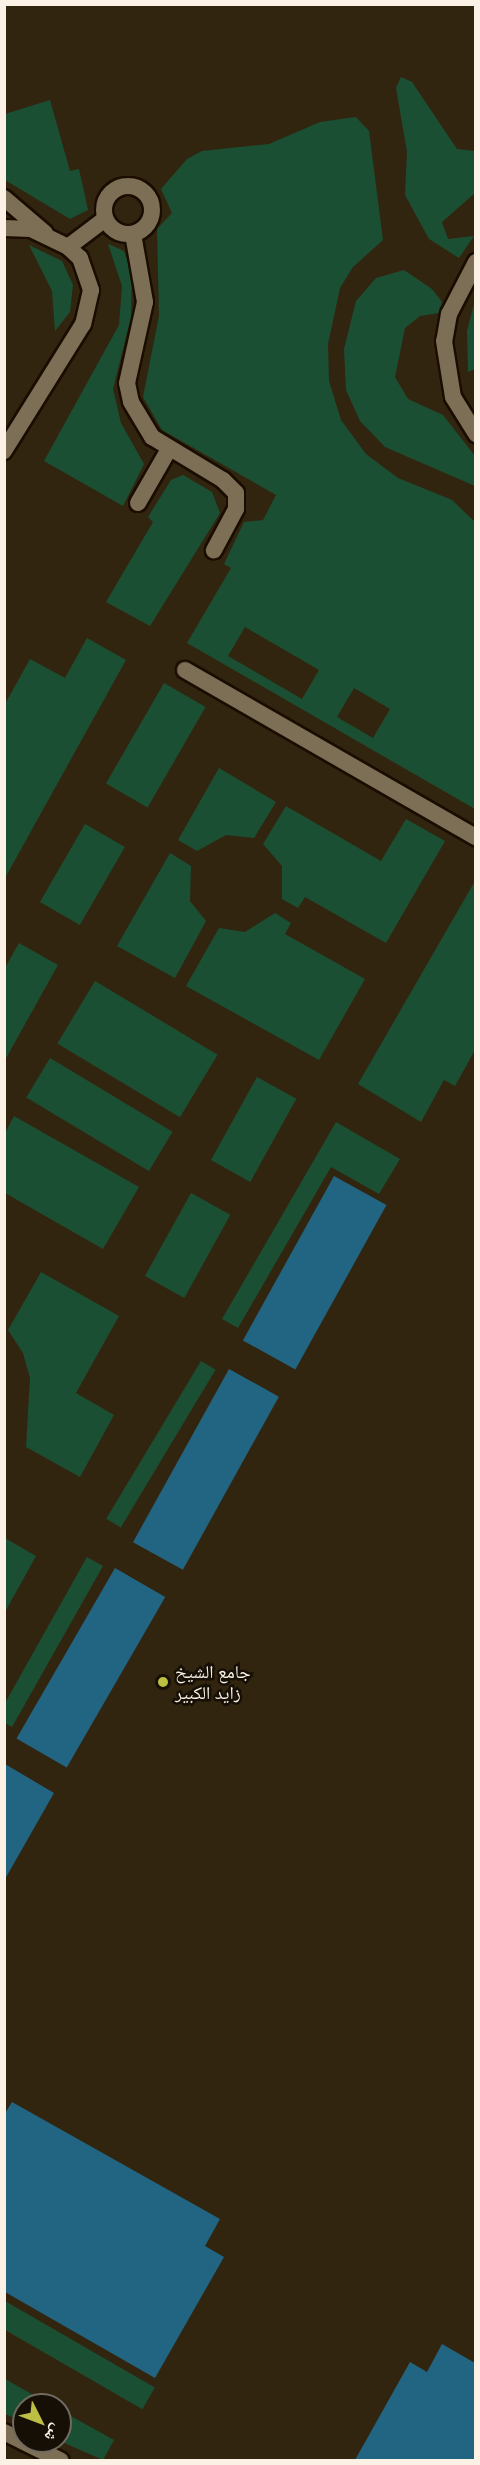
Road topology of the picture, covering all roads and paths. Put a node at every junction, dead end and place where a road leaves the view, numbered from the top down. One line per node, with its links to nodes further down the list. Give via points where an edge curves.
1 (4, 198): 5 (lane)
2 (105, 219): 4 (lane, via 116,232); 4 (lane, via 112,191 140,189 152,214); 6 (lane)
3 (4, 228): 5 (lane)
4 (133, 234): 9 (lane, via 145,302 127,383 139,420)
5 (48, 236): 6 (lane)
6 (68, 247): 10 (lane, via 88,274 89,306)
7 (476, 262): 8 (lane, via 449,314 444,342 453,397)
8 (476, 434)
9 (169, 449): 11 (lane); 12 (lane, via 223,480 236,493 237,509)
10 (4, 451)
11 (138, 503)
12 (214, 550)
13 (185, 670): 14 (lane)
14 (476, 837)
15 (4, 2432): 16 (lane)
16 (60, 2460)

